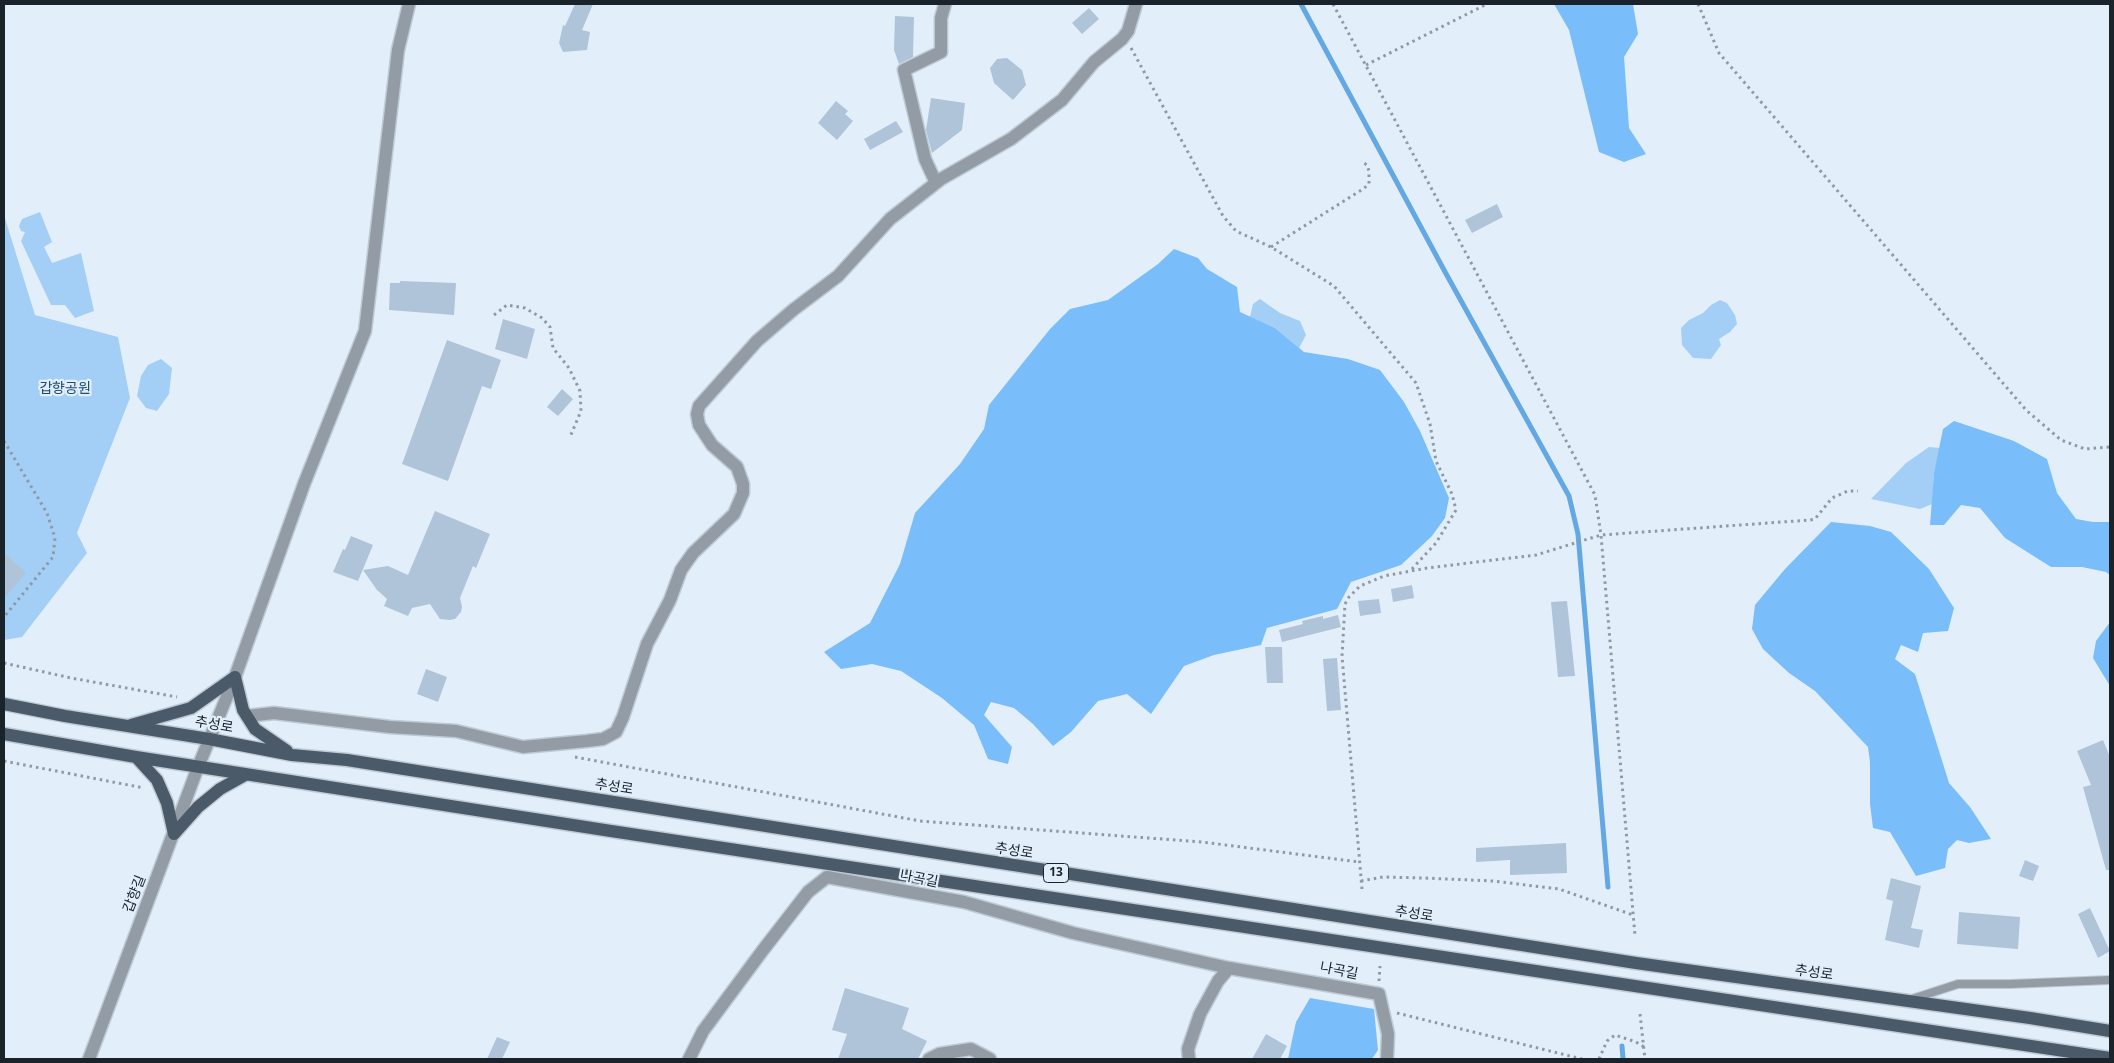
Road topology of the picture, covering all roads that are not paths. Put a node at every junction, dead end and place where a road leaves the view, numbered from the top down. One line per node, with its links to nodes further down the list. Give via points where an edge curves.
1 (408, 4): 5 (street, 갑향길, via 397,59 366,331 304,484)
2 (945, 4): 4 (street, via 941,18 941,52 904,70 924,159)
3 (1136, 4): 4 (street, via 1132,21 1122,39 1094,62 1078,84 1049,112 1011,139)
4 (936, 183): 7 (street, via 890,219 838,276 757,341 699,406 699,425 712,445 737,467 743,493 734,514 693,552 681,570 670,600 647,644 616,732 603,739 523,747 456,731 390,727 274,713)
5 (235, 677): 7 (main road); 8 (main road, via 191,708); 10 (street, 갑향길)
6 (4, 704): 8 (main road, 추성로 / 13)
7 (247, 716): 11 (main road, via 255,728)
8 (126, 726): 10 (main road, 추성로 / 13)
9 (4, 734): 12 (main road, 13)
10 (210, 739): 11 (main road, 추성로 / 13); 13 (street, 갑향길)
11 (292, 755): 18 (main road, 추성로 / 13, via 347,760 1636,964)
12 (136, 757): 13 (main road, 13); 15 (main road, via 157,780)
13 (198, 767): 14 (main road, 13); 15 (street, 갑향길)
14 (246, 775): 15 (main road, via 198,806); 20 (main road, 13)
15 (174, 834): 21 (street, 갑향길)
16 (1229, 968): 22 (street, 나곡길, via 1073,933 964,902 826,876 808,892 763,950 703,1031); 25 (street, via 1200,1014 1188,1050); 26 (street, 나곡길, via 1379,994 1388,1034)
17 (2110, 980): 18 (lane, via 1958,984)
18 (1907, 1001): 19 (main road, 추성로 / 13)
19 (2110, 1031)
20 (2110, 1058)
21 (89, 1059)
22 (689, 1059)
23 (929, 1059): 24 (street, via 939,1054 971,1049)
24 (990, 1059)
25 (1189, 1059)
26 (1387, 1059)

